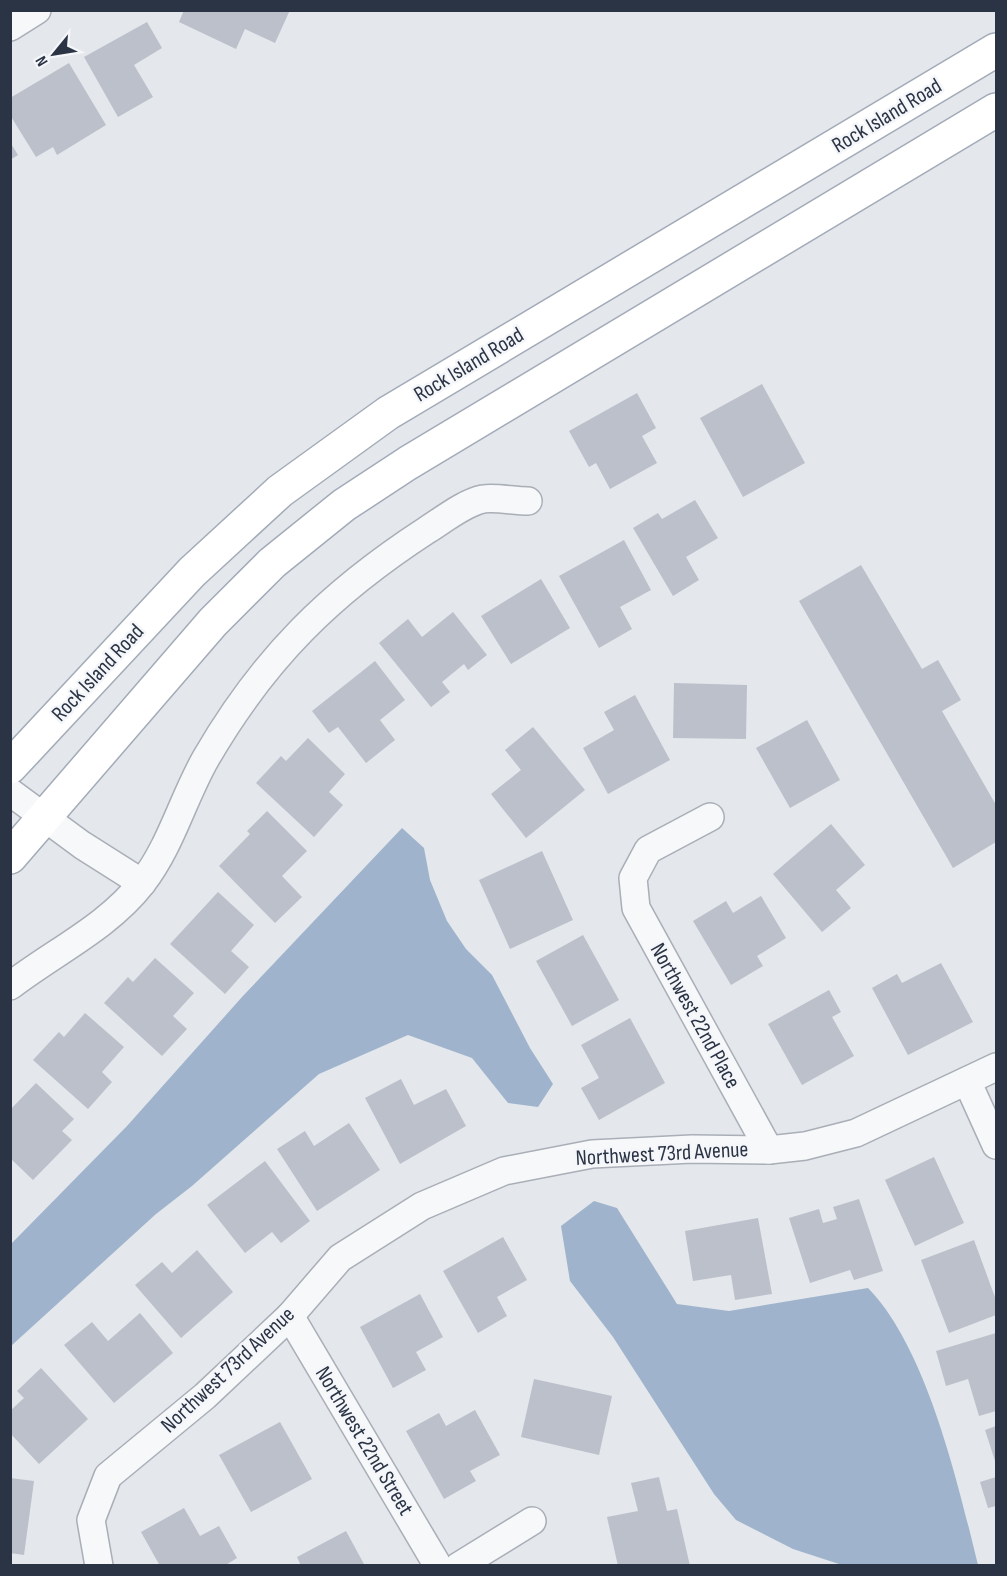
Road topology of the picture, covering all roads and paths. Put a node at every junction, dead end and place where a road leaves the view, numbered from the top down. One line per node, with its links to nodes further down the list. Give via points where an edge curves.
1 (37, 10): 2 (street)
2 (10, 27)
3 (996, 50): 6 (main road, Rock Island Road, via 349,439 280,491 192,572)
4 (996, 110): 9 (main road, via 408,463 344,506 272,563 213,622)
5 (528, 501): 11 (street, via 482,499 451,515 351,585 297,632 253,685 205,760)
6 (10, 767)
7 (10, 792): 9 (street)
8 (710, 817): 16 (street, Northwest 22nd Place, via 648,850 633,878 636,908)
9 (45, 818): 10 (main road); 11 (street)
10 (10, 857)
11 (142, 883): 12 (street, via 105,919)
12 (10, 986)
13 (996, 1067): 14 (street, Northwest 73rd Avenue)
14 (967, 1081): 15 (street); 16 (street, Northwest 73rd Avenue, via 856,1133)
15 (996, 1145)
16 (769, 1150): 17 (street, Northwest 73rd Avenue, via 592,1154 504,1171 422,1206 340,1258)
17 (290, 1316): 19 (street, Northwest 73rd Avenue, via 205,1396 108,1476 90,1520); 20 (street, Northwest 22nd Street)
18 (532, 1521): 21 (street)
19 (99, 1566)
20 (438, 1566)
21 (459, 1566)

